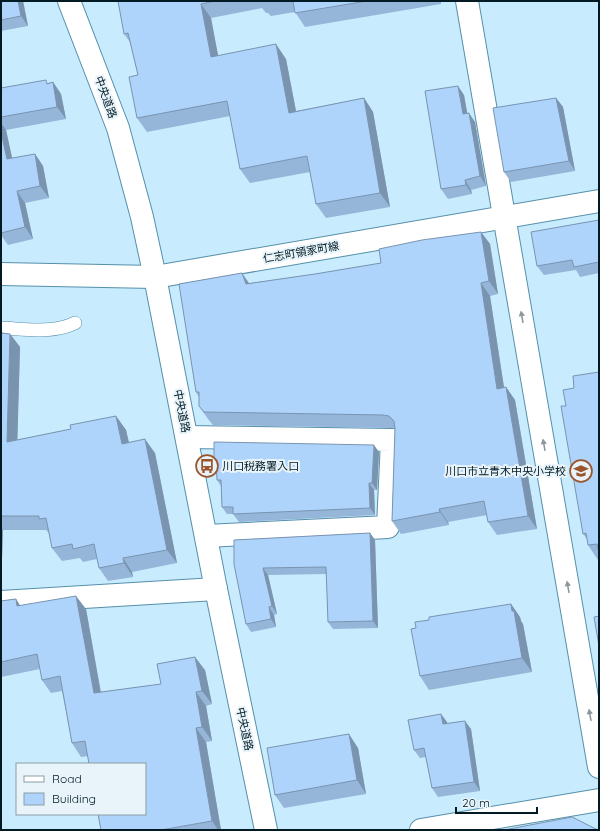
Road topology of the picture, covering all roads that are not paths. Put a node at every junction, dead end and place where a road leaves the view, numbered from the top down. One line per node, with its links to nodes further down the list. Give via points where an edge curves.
1 (69, 1): 4 (street, 中央道路)
2 (79, 1): 4 (street)
3 (467, 1): 6 (street)
4 (78, 23): 8 (street, 中央道路, via 129,164)
5 (599, 201): 6 (street, 仁志町領家町線)
6 (504, 218): 8 (street, 仁志町領家町線); 15 (street, one-way to 6)
7 (1, 274): 8 (street, 仁志町領家町線)
8 (155, 277): 11 (street, 中央道路)
9 (74, 323): 10 (lane, via 56,329)
10 (1, 328)
11 (187, 437): 12 (street, 中央道路); 12 (street, via 392,440 388,527)
12 (206, 536): 13 (street, 中央道路)
13 (216, 589): 14 (street); 17 (street, 中央道路)
14 (1, 602)
15 (599, 767)
16 (599, 800): 18 (street)
17 (266, 830)
18 (421, 830)

